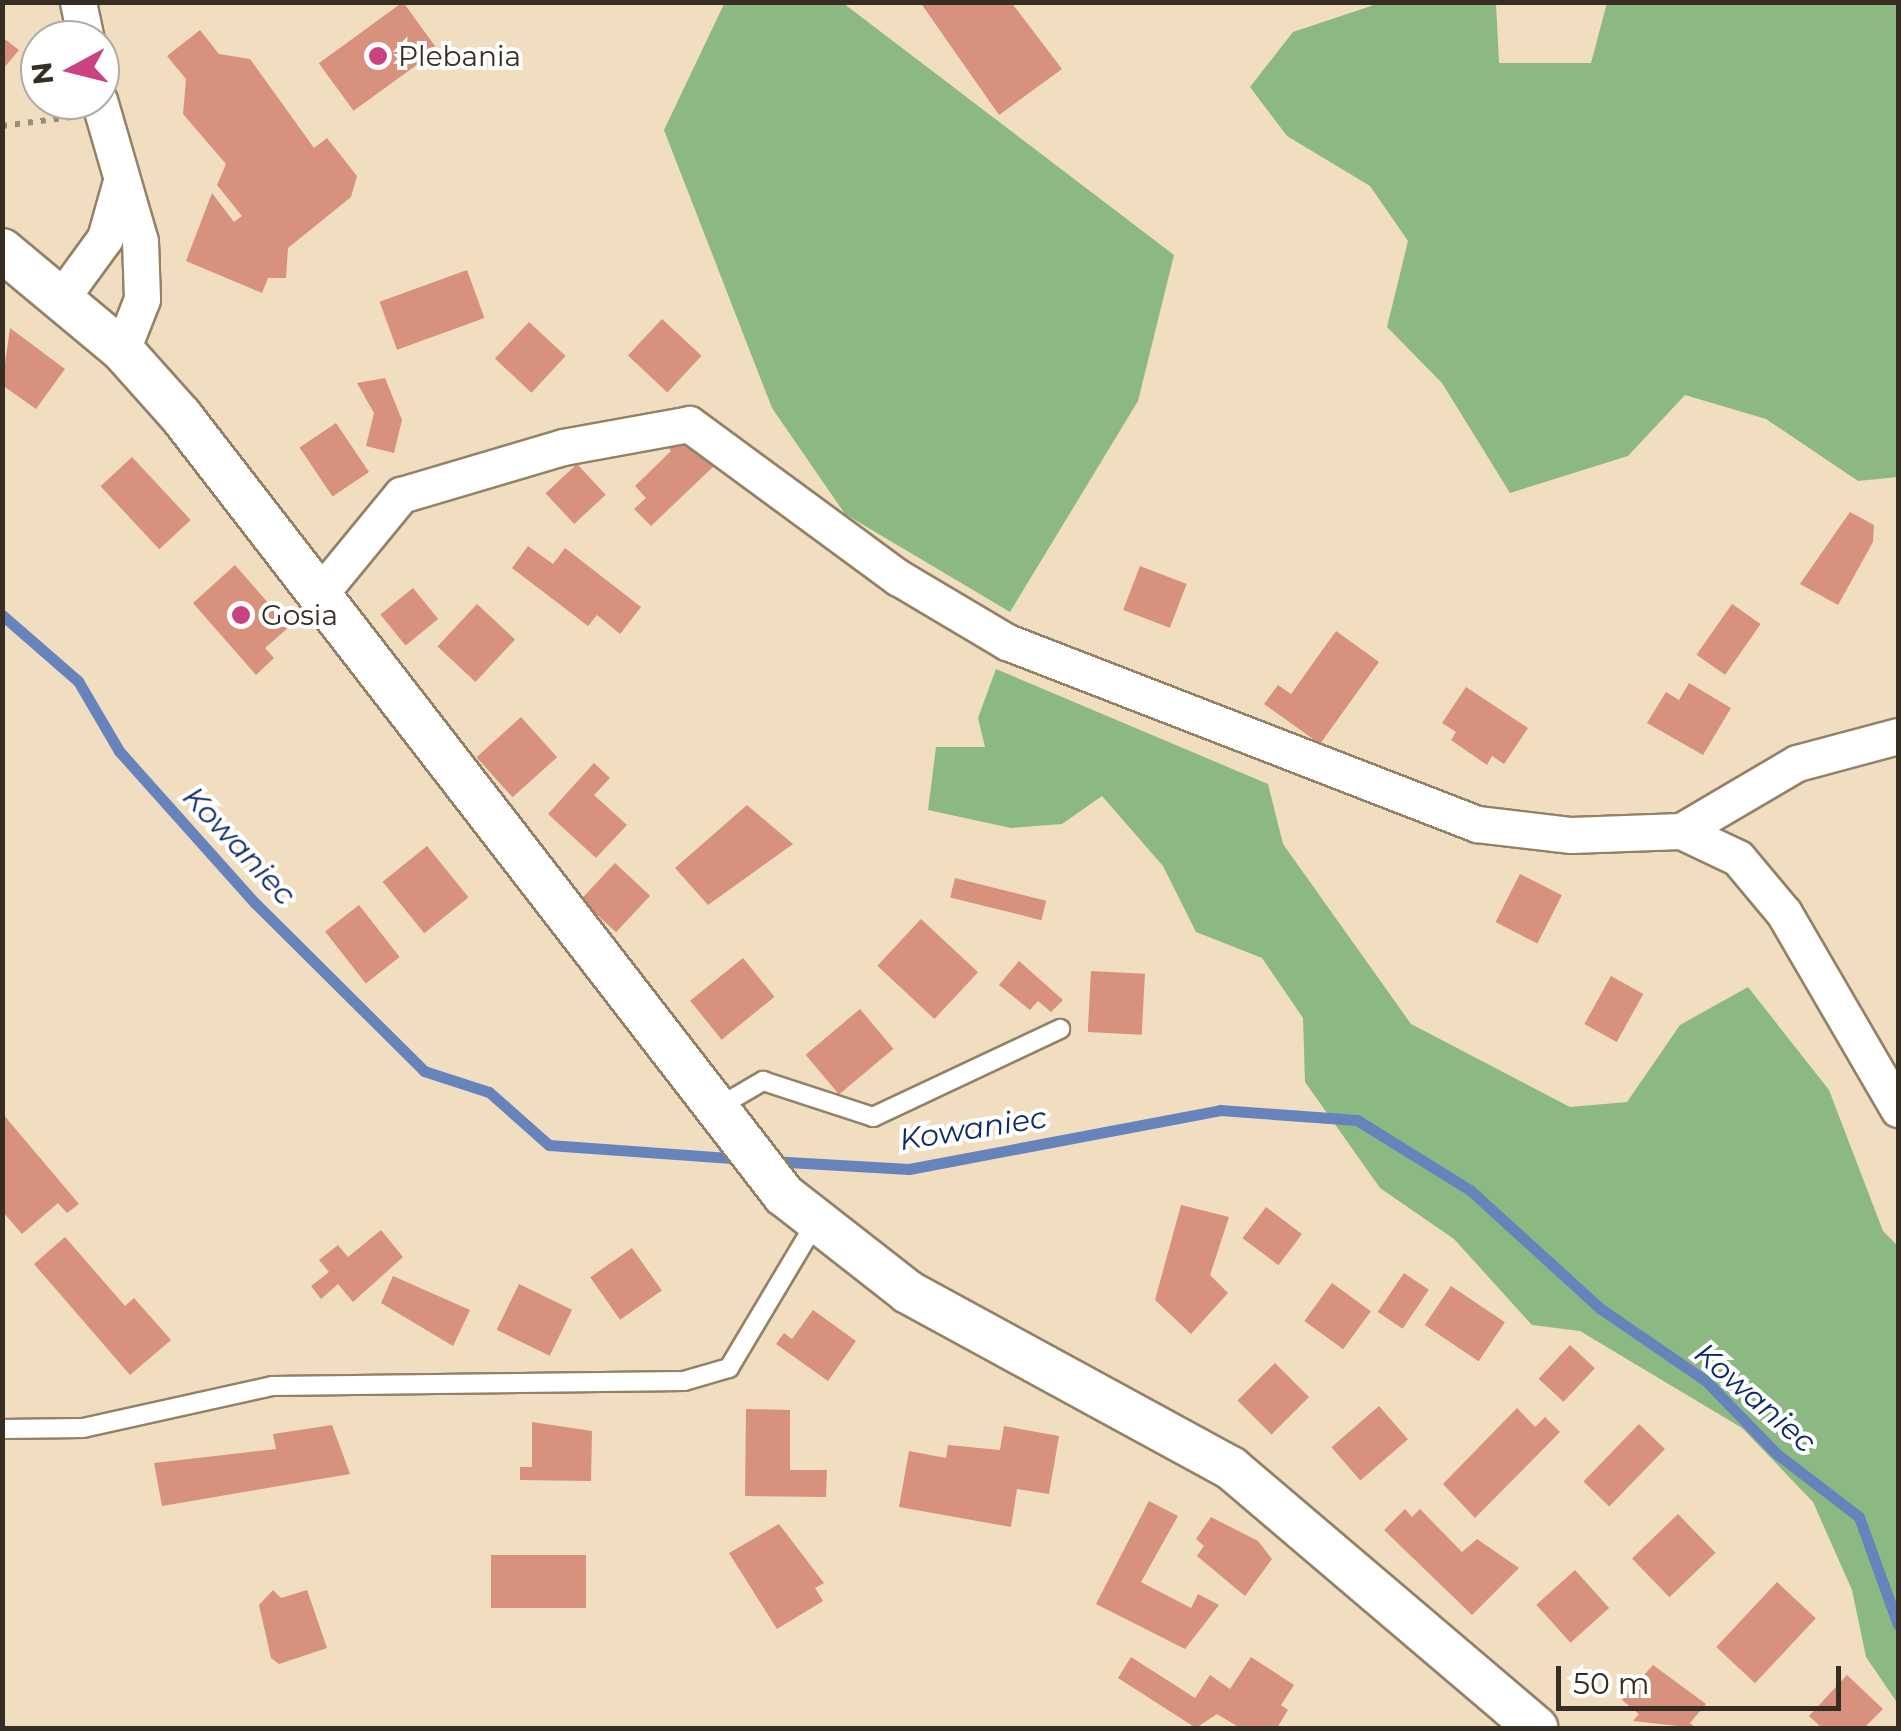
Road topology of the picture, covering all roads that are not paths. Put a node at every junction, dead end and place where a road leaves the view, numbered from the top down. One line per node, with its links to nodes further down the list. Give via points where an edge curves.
1 (96, 120): 2 (street)
2 (122, 181): 4 (street, via 105,238); 5 (street, via 140,241 142,298)
3 (2, 250): 4 (street)
4 (62, 297): 5 (street)
5 (122, 350): 6 (street)
6 (318, 596): 8 (street, via 401,495 563,447 689,424 899,578 1007,642 1260,747 1477,824 1571,835); 10 (street)
7 (1898, 736): 8 (street, via 1797,763)
8 (1681, 831): 11 (street, via 1738,858 1784,913)
9 (1060, 1029): 10 (lane, via 874,1117 763,1081)
10 (708, 1106): 12 (street)
11 (1898, 1109)
12 (815, 1224): 13 (lane, via 729,1368 684,1381 272,1386 83,1428); 14 (street, via 908,1292 1231,1468)
13 (2, 1429)
14 (1528, 1726)

